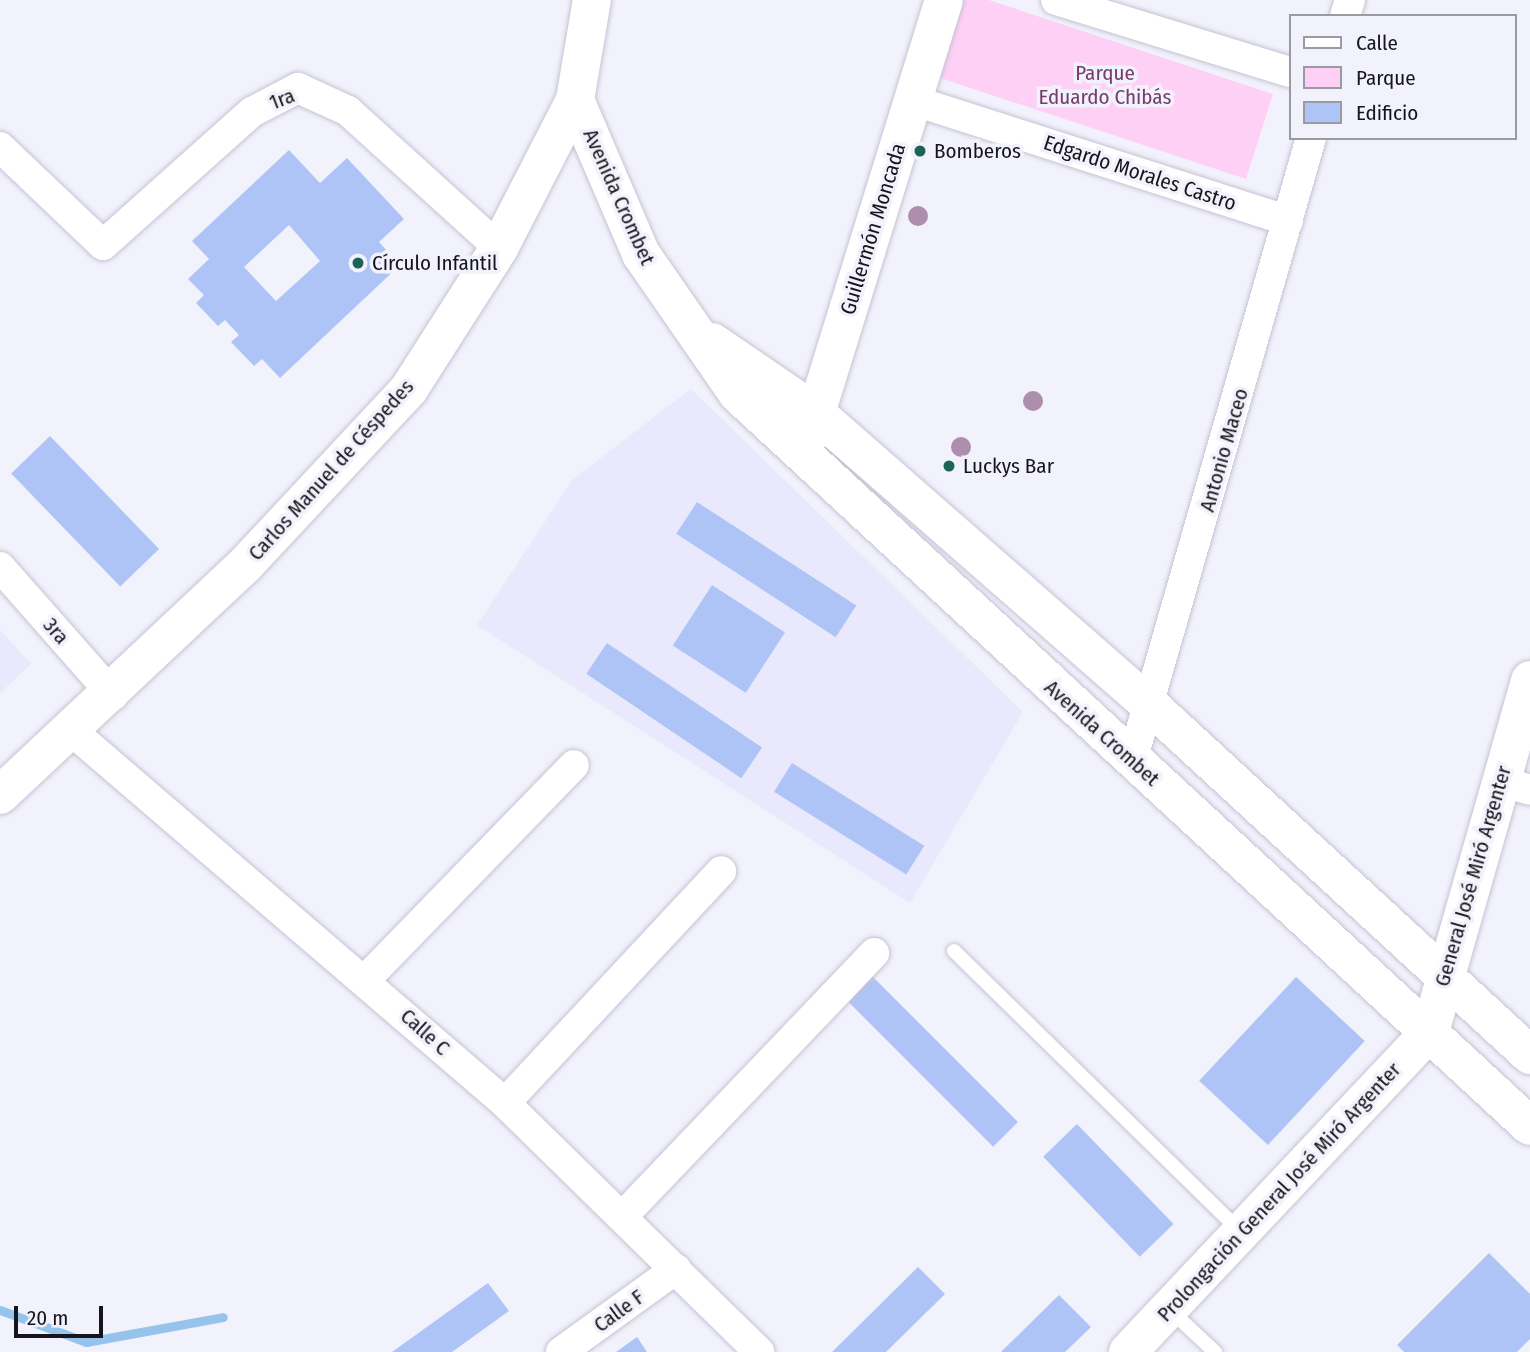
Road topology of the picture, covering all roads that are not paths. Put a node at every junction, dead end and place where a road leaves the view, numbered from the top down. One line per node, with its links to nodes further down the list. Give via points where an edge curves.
1 (593, 0): 5 (main road, Carlos Manuel de Céspedes)
2 (944, 0): 6 (main road, Guillermón Moncada)
3 (1056, 0): 4 (street)
4 (1288, 71)
5 (575, 100): 10 (main road, Carlos Manuel de Céspedes); 11 (main road, Avenida Crombet, via 641,254)
6 (912, 100): 9 (street, Edgardo Morales Castro); 12 (main road, Guillermón Moncada)
7 (1310, 140): 9 (street, Antonio Maceo)
8 (0, 147): 10 (street, 1ra, via 103,245 252,112 298,88 348,111)
9 (1288, 221): 17 (street, Antonio Maceo)
10 (499, 248): 16 (main road, Carlos Manuel de Céspedes, via 409,389)
11 (690, 327): 12 (main road, Avenida Crombet); 13 (main road, Avenida Crombet, via 738,394)
12 (816, 413): 13 (main road, Guillermón Moncada); 17 (main road, Avenida Crombet)
13 (802, 459): 19 (main road, Avenida Crombet)
14 (0, 567): 16 (street, 3ra)
15 (1530, 680): 21 (main road, General José Miró Argenter)
16 (113, 695): 18 (main road, Carlos Manuel de Céspedes)
17 (1152, 707): 19 (street, Antonio Maceo); 27 (main road, Avenida Crombet)
18 (72, 732): 22 (main road, Carlos Manuel de Céspedes); 26 (street, Calle C)
19 (1132, 761): 28 (main road, Avenida Crombet)
20 (574, 765): 26 (street)
21 (1515, 785): 27 (main road, General José Miró Argenter)
22 (0, 795)
23 (721, 871): 30 (street)
24 (954, 951): 33 (lane)
25 (874, 953): 32 (street)
26 (366, 979): 30 (street, Calle C)
27 (1444, 979): 28 (main road, General José Miró Argenter); 29 (main road, Avenida Crombet)
28 (1430, 1032): 31 (main road, Avenida Crombet); 33 (main road, Prolongación General José Miró Argenter)
29 (1530, 1055)
30 (505, 1104): 32 (street, Calle C)
31 (1530, 1126)
32 (622, 1217): 34 (street, Calle C)
33 (1241, 1232): 35 (main road, Prolongación General José Miró Argenter)
34 (677, 1269): 36 (street, Calle F); 37 (street, Calle C)
35 (1169, 1309): 38 (main road, Prolongación General José Miró Argenter); 39 (lane)
36 (561, 1352)
37 (758, 1352)
38 (1128, 1352)
39 (1215, 1352)

